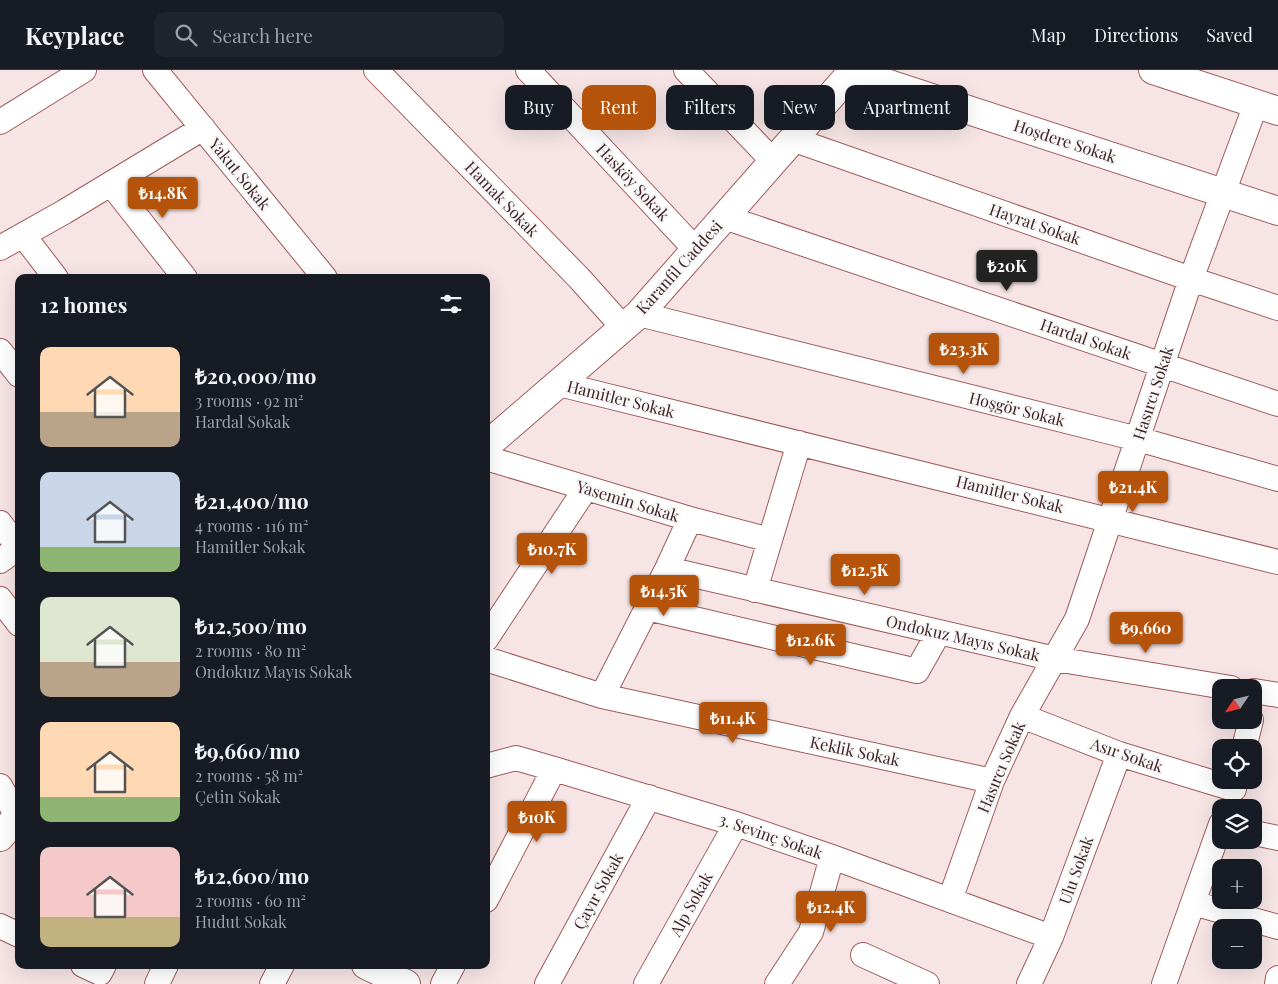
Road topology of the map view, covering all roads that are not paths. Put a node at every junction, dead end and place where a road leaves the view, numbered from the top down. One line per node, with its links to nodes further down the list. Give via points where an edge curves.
1 (84, 70): 9 (street)
2 (155, 70): 10 (street, Yakut Sokak)
3 (376, 70): 25 (street, Hamak Sokak, via 620,325)
4 (528, 70): 19 (street, Hasköy Sokak)
5 (686, 70): 12 (street)
6 (1153, 70): 8 (street)
7 (852, 71): 11 (street, Karanfil Caddesi); 14 (street, Hoşdere Sokak)
8 (1267, 107): 14 (street, Hasırcı Sokak)
9 (0, 122)
10 (203, 128): 13 (street); 22 (street, Yakut Sokak)
11 (792, 139): 12 (street, Karanfil Caddesi); 23 (street, Hayrat Sokak)
12 (774, 160): 16 (street, Karanfil Caddesi)
13 (112, 184): 17 (street); 21 (street)
14 (1223, 193): 15 (street, Hoşdere Sokak); 23 (street, Hasırcı Sokak)
15 (1278, 211)
16 (724, 217): 19 (street, Karanfil Caddesi); 27 (street, Hardal Sokak)
17 (23, 235): 18 (street); 20 (street)
18 (0, 248)
19 (696, 250): 25 (street, Karanfil Caddesi)
20 (53, 274)
21 (182, 274)
22 (322, 274)
23 (1191, 279): 24 (street, Hayrat Sokak); 27 (street, Hasırcı Sokak)
24 (1278, 308)
25 (630, 322): 29 (street, Karanfil Caddesi); 31 (street, Hoşgör Sokak)
26 (0, 351): 28 (street)
27 (1162, 365): 30 (street, Hardal Sokak); 31 (street, Hasırcı Sokak)
28 (15, 370)
29 (559, 384): 32 (street, Karanfil Caddesi); 33 (street, Hamitler Sokak)
30 (1278, 404)
31 (1138, 439): 35 (street, Hoşgör Sokak); 38 (street, Hasırcı Sokak)
32 (490, 443)
33 (799, 443): 38 (street, Hamitler Sokak); 40 (street)
34 (490, 459): 36 (street, Yasemin Sokak)
35 (1278, 479)
36 (586, 488): 37 (street, Yasemin Sokak); 51 (street)
37 (690, 519): 40 (street, Yasemin Sokak); 45 (street)
38 (1111, 519): 44 (street, Hamitler Sokak); 52 (street, Hasırcı Sokak, via 1077,619)
39 (0, 523): 41 (street)
40 (770, 540): 46 (street)
41 (15, 542)
42 (15, 550): 43 (street)
43 (0, 561)
44 (1278, 562)
45 (667, 569): 46 (street, Ondokuz Mayıs Sokak); 48 (street)
46 (755, 590): 50 (street, Ondokuz Mayıs Sokak)
47 (0, 599): 49 (street)
48 (647, 608): 50 (street, via 917,671); 55 (street)
49 (15, 619)
50 (939, 632): 52 (street, Ondokuz Mayıs Sokak)
51 (490, 634)
52 (1055, 659): 54 (street, Ondokuz Mayıs Sokak); 56 (street, Hasırcı Sokak)
53 (490, 661): 55 (street, Keklik Sokak)
54 (1212, 685)
55 (602, 696): 60 (street, Keklik Sokak)
56 (1022, 716): 57 (street, Asır Sokak); 60 (street, Hasırcı Sokak)
57 (1118, 754): 62 (street, Asır Sokak); 78 (street, Ulu Sokak)
58 (490, 765): 59 (street, 3. Sevinç Sokak, via 516,758)
59 (554, 769): 63 (street, 3. Sevinç Sokak); 72 (street)
60 (992, 781): 73 (street, Hasırcı Sokak)
61 (0, 786): 64 (street)
62 (1232, 792)
63 (648, 797): 66 (street, 3. Sevinç Sokak); 93 (street, Çayır Sokak)
64 (15, 810)
65 (15, 819): 68 (street)
66 (736, 824): 71 (street, 3. Sevinç Sokak); 94 (street, Alp Sokak)
67 (1262, 835): 69 (street)
68 (0, 837)
69 (1278, 838)
70 (1212, 849): 74 (street)
71 (832, 857): 73 (street, 3. Sevinç Sokak); 95 (street, via 811,932)
72 (490, 892)
73 (950, 900): 78 (street, 3. Sevinç Sokak)
74 (1193, 903): 76 (street); 96 (street)
75 (0, 926): 77 (street)
76 (1278, 927)
77 (15, 933)
78 (1051, 937): 89 (street, Ulu Sokak)
79 (863, 955): 88 (street)
80 (92, 969): 81 (street, via 100,973)
81 (102, 969)
82 (164, 969): 90 (street)
83 (280, 969): 91 (street)
84 (373, 969): 87 (street)
85 (451, 969): 92 (street)
86 (1278, 978): 97 (street)
87 (395, 982)
88 (925, 983)
89 (1031, 983)
90 (157, 984)
91 (272, 984)
92 (443, 984)
93 (547, 984)
94 (646, 984)
95 (777, 984)
96 (1164, 984)
97 (1277, 984)

